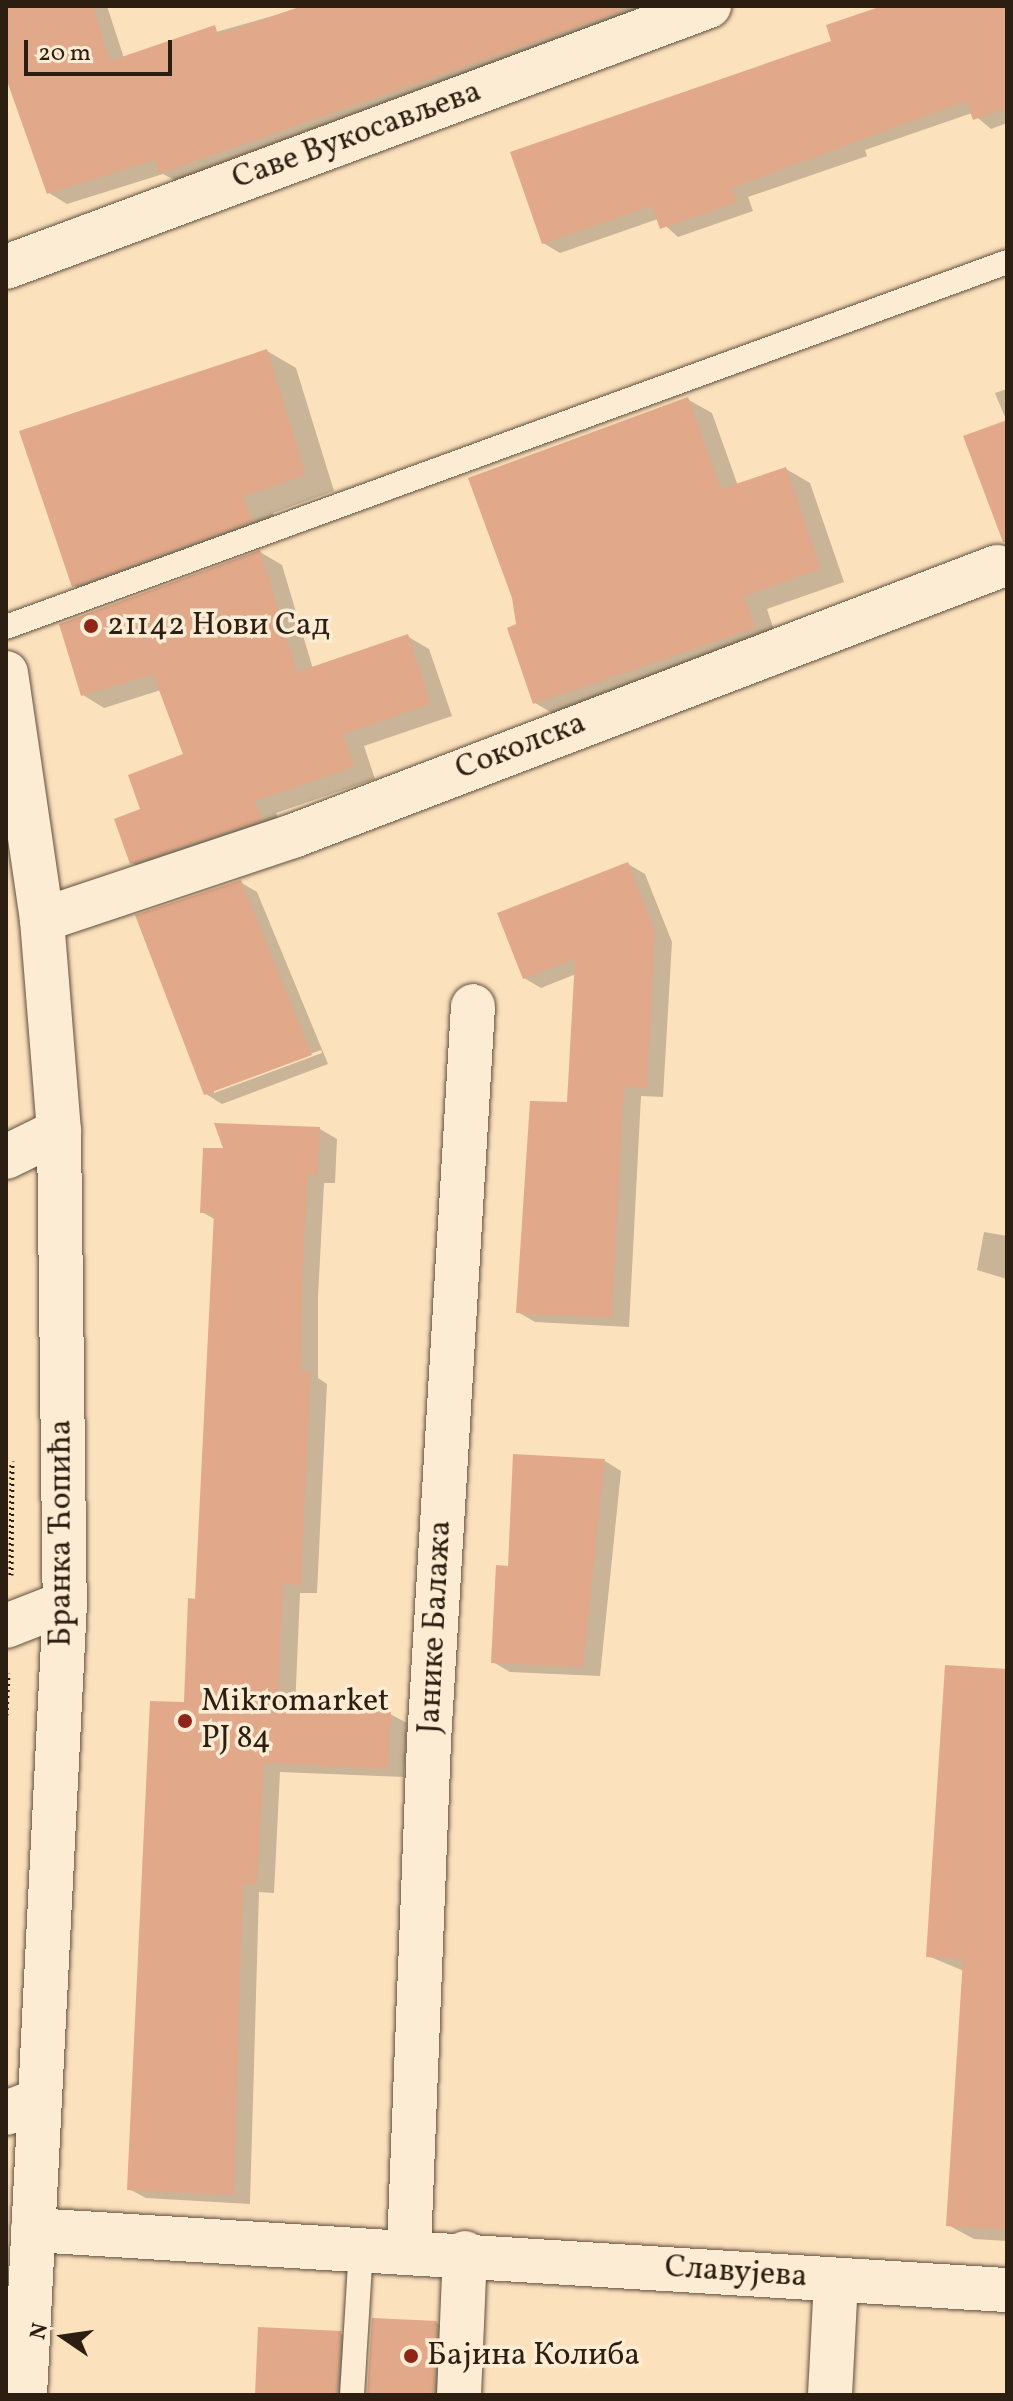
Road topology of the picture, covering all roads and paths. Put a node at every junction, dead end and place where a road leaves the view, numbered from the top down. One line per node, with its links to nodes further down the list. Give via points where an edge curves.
1 (709, 6): 3 (street, Саве Вукосављева)
2 (1007, 262): 5 (lane)
3 (6, 267)
4 (1002, 566): 7 (street, Соколска, via 293,836)
5 (6, 627)
6 (6, 673): 7 (street, Бранка Ћопића)
7 (42, 920): 9 (street, Бранка Ћопића)
8 (473, 1006): 16 (street, Јанике Балажа, via 430,1725)
9 (59, 1131): 10 (street); 11 (street, Бранка Ћопића)
10 (6, 1157)
11 (65, 1603): 12 (street); 13 (street, Бранка Ћопића)
12 (6, 1626)
13 (22, 2107): 14 (street, Бранка Ћопића)
14 (33, 2230): 15 (street, Славујева); 20 (street, Бранка Ћопића)
15 (361, 2246): 16 (street, Славујева); 21 (lane)
16 (409, 2248): 17 (street, Славујева)
17 (465, 2253): 18 (street, Славујева); 22 (street)
18 (836, 2280): 19 (street, Славујева); 23 (street)
19 (1007, 2290)
20 (25, 2395)
21 (352, 2395)
22 (459, 2395)
23 (830, 2395)

